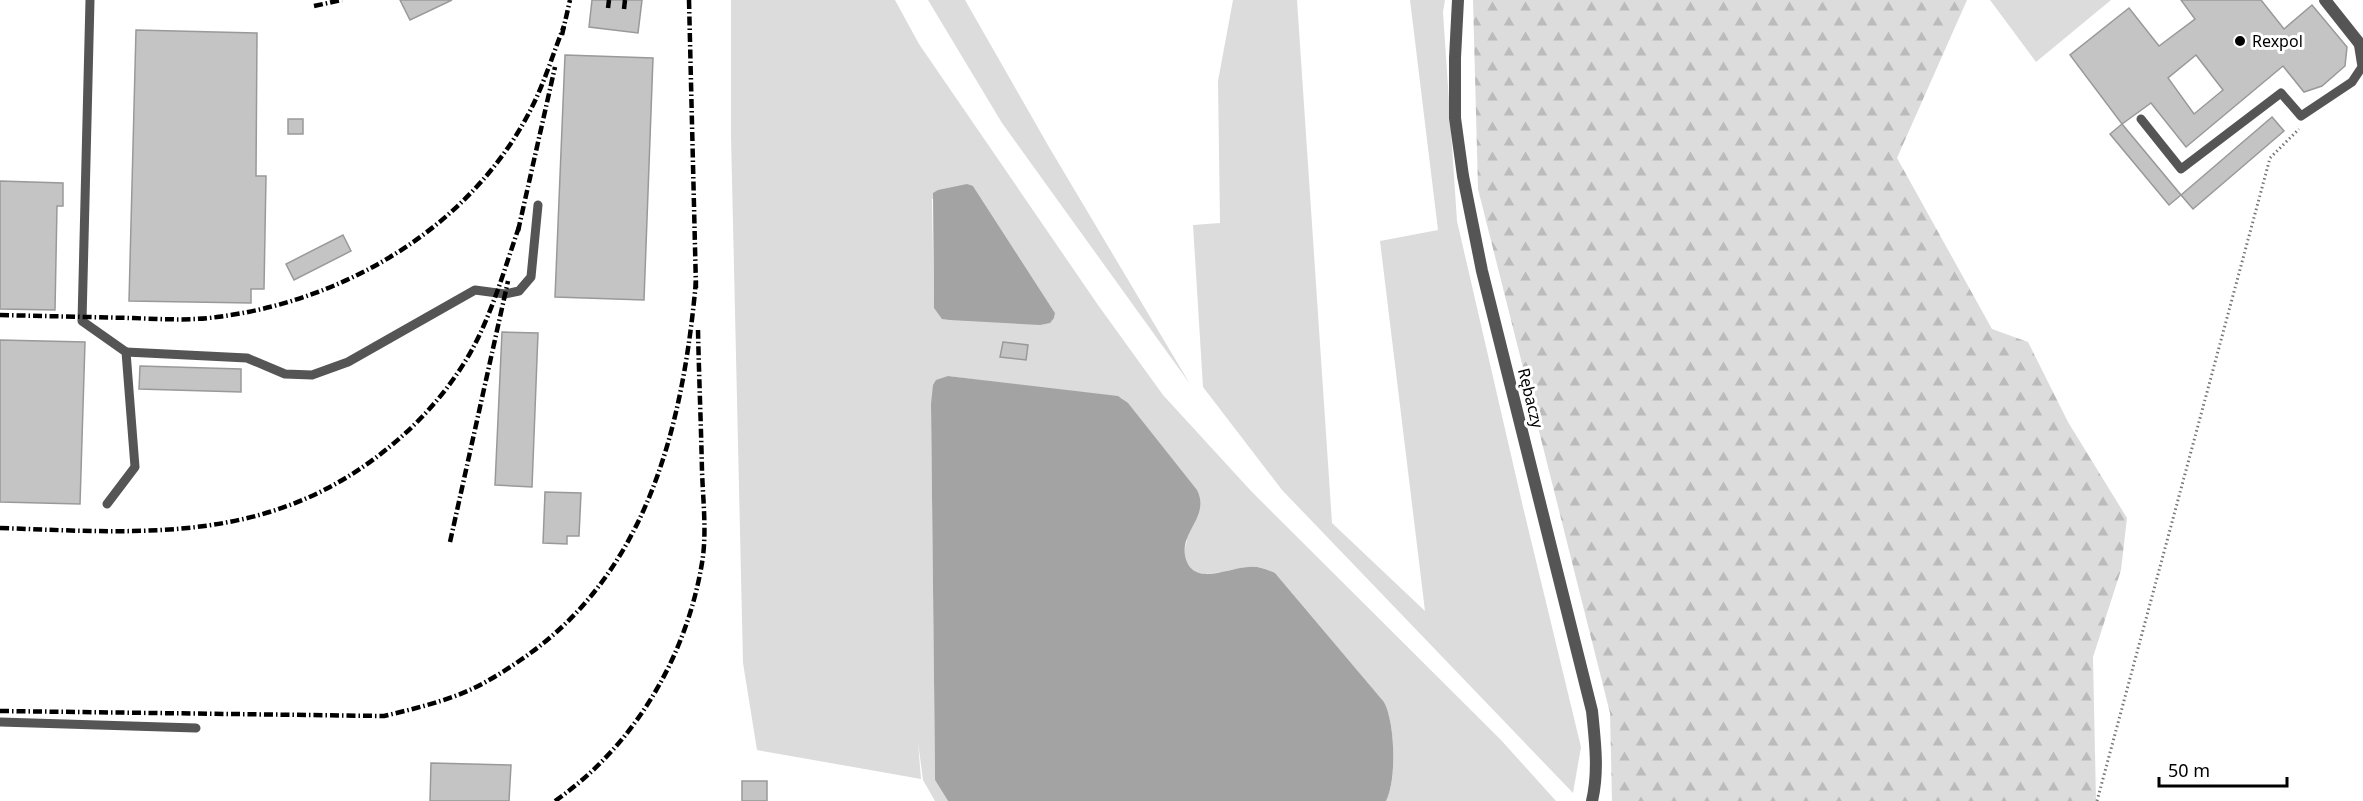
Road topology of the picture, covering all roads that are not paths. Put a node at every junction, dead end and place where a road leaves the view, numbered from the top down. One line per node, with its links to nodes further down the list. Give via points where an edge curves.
1 (90, 0): 7 (lane, via 82,321)
2 (1458, 0): 11 (street, Rębaczy, via 1455,118 1463,176 1482,271 1592,711 1596,750)
3 (2325, 0): 4 (street)
4 (2361, 42): 5 (lane, via 2362,67 2352,82 2301,116 2281,93 2181,169)
5 (2141, 119)
6 (538, 205): 7 (lane, via 531,277 519,291 505,294 475,290 348,362 312,375 285,374 247,358)
7 (126, 352): 8 (lane, via 135,467)
8 (107, 504)
9 (0, 722): 10 (lane)
10 (196, 728)
11 (1592, 801)

